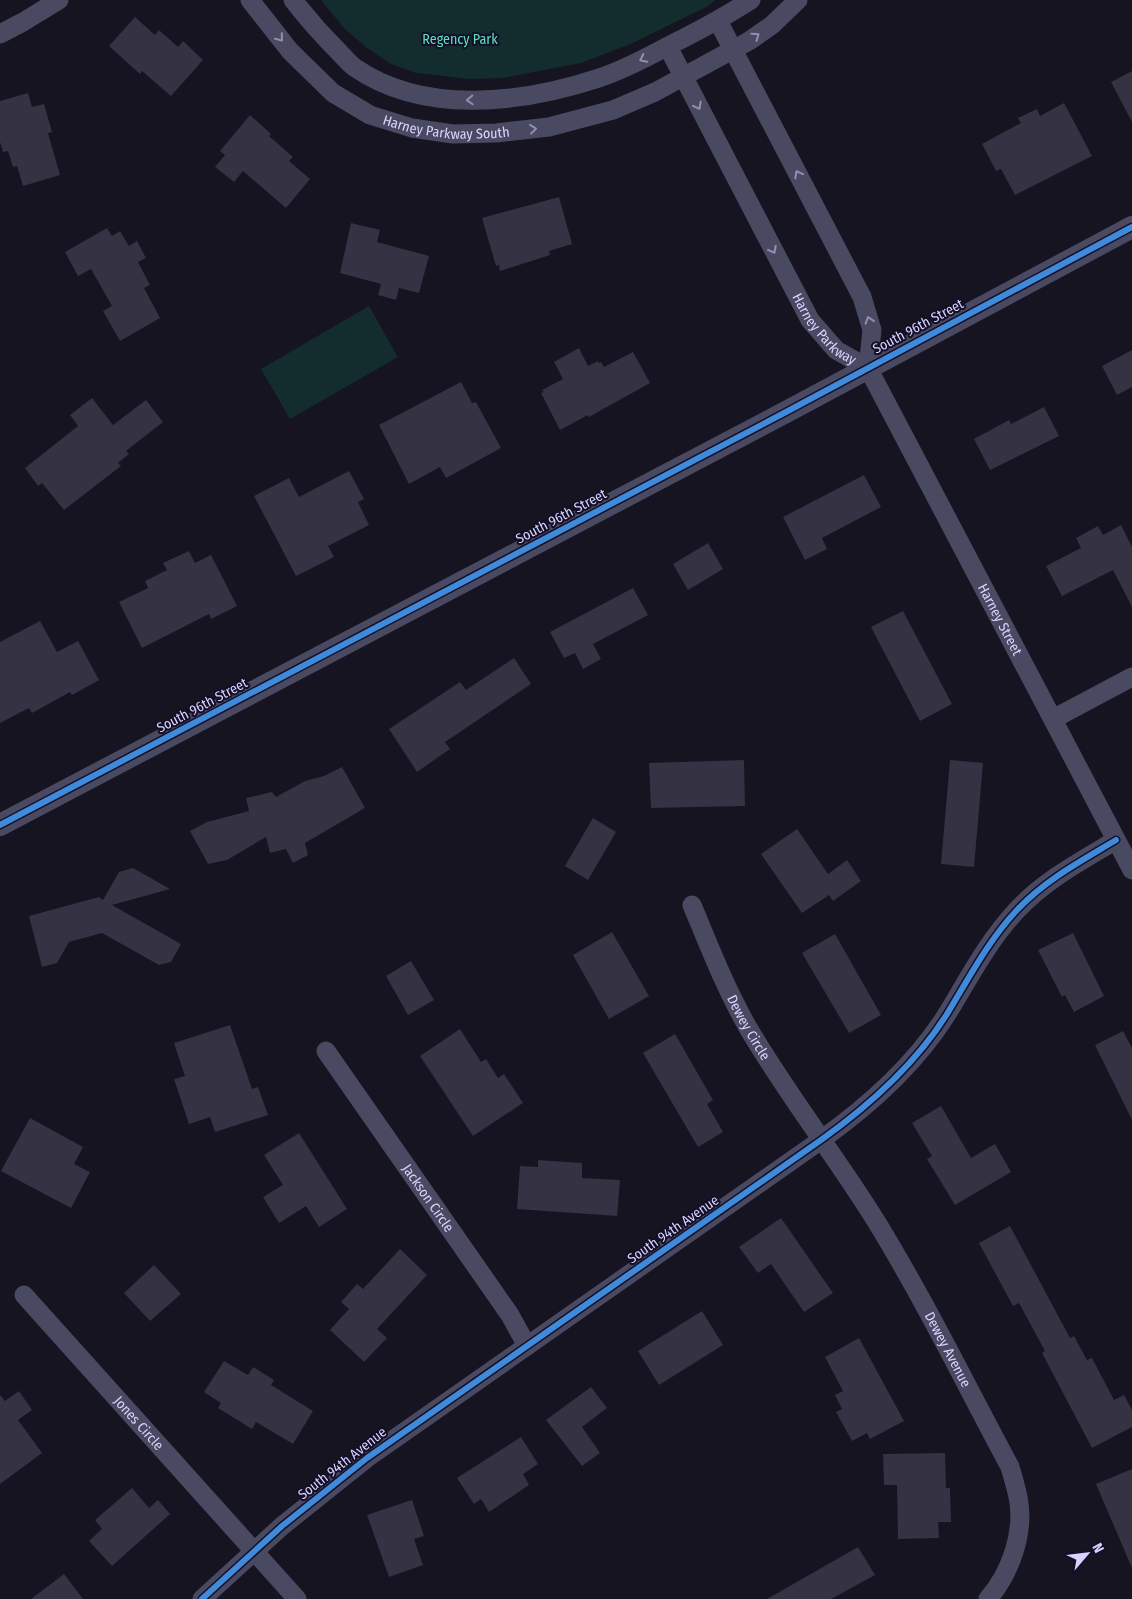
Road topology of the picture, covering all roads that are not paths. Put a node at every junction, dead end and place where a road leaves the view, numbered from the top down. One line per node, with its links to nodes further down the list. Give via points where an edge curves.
1 (59, 0): 7 (street)
2 (250, 0): 10 (street, Harney Parkway South, one-way to 10, via 290,51 332,93 370,115 412,128 453,134 496,133 549,126 613,110)
3 (293, 0): 8 (street, Harney Parkway South, one-way to 3, via 609,74 572,86 494,99 455,100 420,95 384,84 353,66 315,28)
4 (751, 0): 6 (street, Harney Parkway South)
5 (798, 0): 9 (street, Harney Parkway South, one-way to 5, via 772,26)
6 (718, 21): 8 (street, Harney Parkway South); 9 (street, Harney Parkway)
7 (0, 34)
8 (668, 47): 10 (street, Harney Parkway)
9 (733, 50): 10 (street, Harney Parkway South); 12 (street, Harney Parkway, one-way to 9, via 872,330 862,297)
10 (683, 77): 12 (street, Harney Parkway, one-way to 12, via 810,320 836,350)
11 (1132, 227): 12 (street, South 96th Street)
12 (868, 368): 14 (street, Harney Street); 15 (street, South 96th Street)
13 (1132, 678): 14 (street)
14 (1053, 719): 16 (street, Harney Street)
15 (0, 825)
16 (1116, 840): 17 (street, Harney Street); 20 (street, South 94th Avenue, via 1058,874 1017,910 989,943 946,1015 911,1061 879,1095)
17 (1132, 870)
18 (692, 905): 20 (street, Dewey Circle, via 721,975 746,1024)
19 (326, 1051): 22 (street, Jackson Circle)
20 (822, 1140): 22 (street, South 94th Avenue); 26 (street, Dewey Avenue, via 907,1272 1010,1467 1018,1498 1018,1535 1005,1576)
21 (24, 1295): 23 (street, Jones Circle)
22 (528, 1346): 23 (street, South 94th Avenue, via 367,1458)
23 (254, 1552): 24 (street, South 94th Avenue); 25 (street, Jones Circle)
24 (202, 1599)
25 (297, 1599)
26 (988, 1599)

